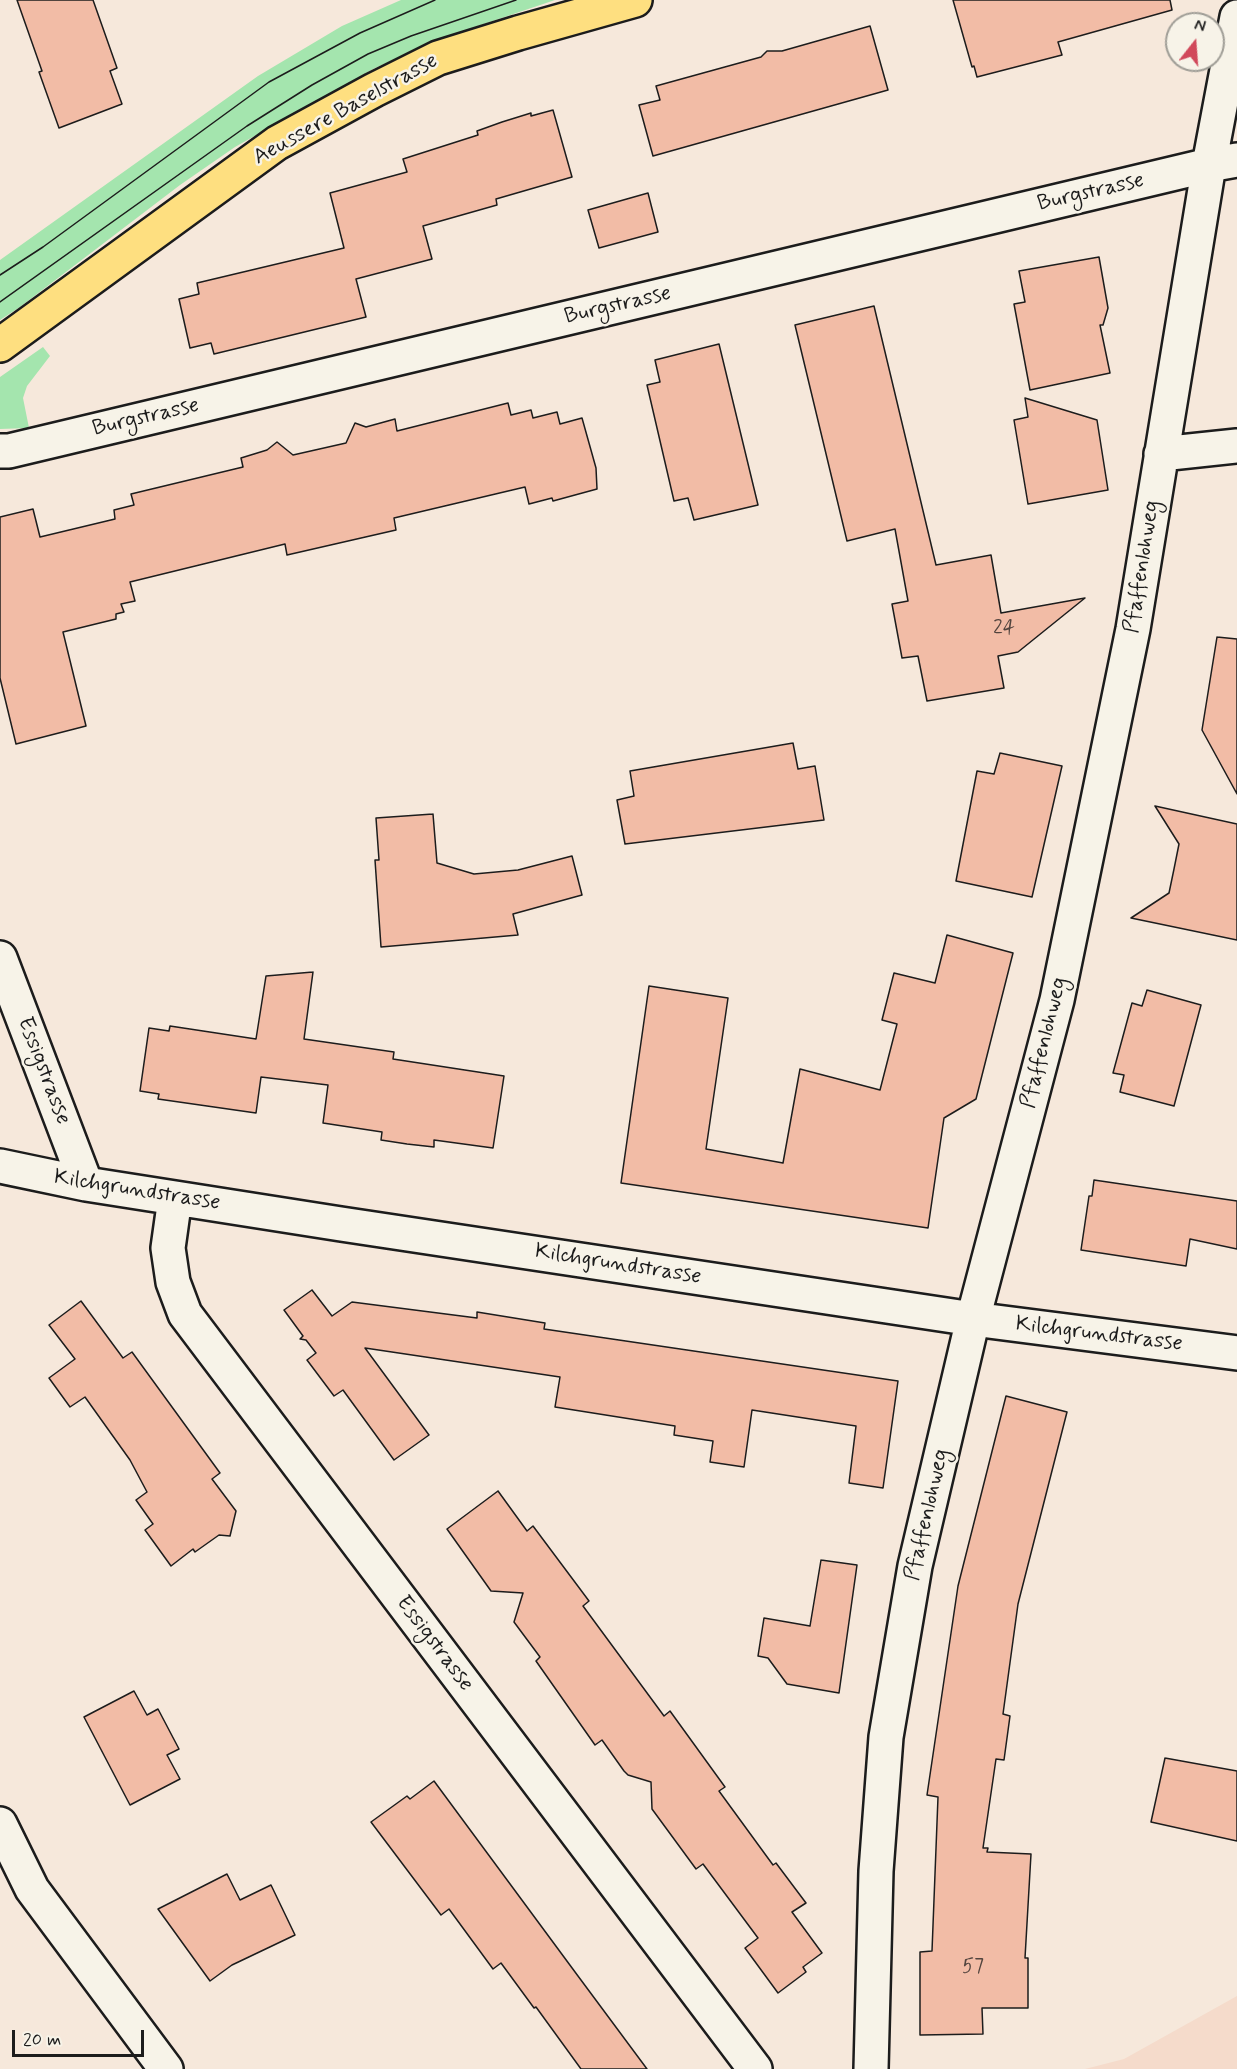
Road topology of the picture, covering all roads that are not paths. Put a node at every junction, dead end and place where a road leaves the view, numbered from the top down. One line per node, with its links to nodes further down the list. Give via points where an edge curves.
1 (634, 0): 4 (main road, Aeussere Baselstrasse, via 438,58 374,90 277,143)
2 (1237, 17): 3 (street, Pfaffenlohweg)
3 (1223, 162): 6 (street, Burgstrasse); 7 (street, Pfaffenlohweg)
4 (0, 345)
5 (1237, 446): 7 (street)
6 (0, 451)
7 (1161, 454): 12 (street, Pfaffenlohweg, via 1133,629 1057,1000)
8 (0, 958): 10 (street, Essigstrasse)
9 (0, 1166): 10 (street, Kilchgrundstrasse)
10 (86, 1184): 11 (street, Kilchgrundstrasse)
11 (175, 1198): 12 (street, Kilchgrundstrasse); 16 (street, Essigstrasse, via 168,1248 173,1282 185,1314)
12 (973, 1318): 13 (street, Kilchgrundstrasse); 17 (street, Pfaffenlohweg, via 915,1566 886,1737 876,1871)
13 (1237, 1353)
14 (0, 1824): 15 (street, via 32,1889)
15 (166, 2069)
16 (755, 2069)
17 (871, 2069)

